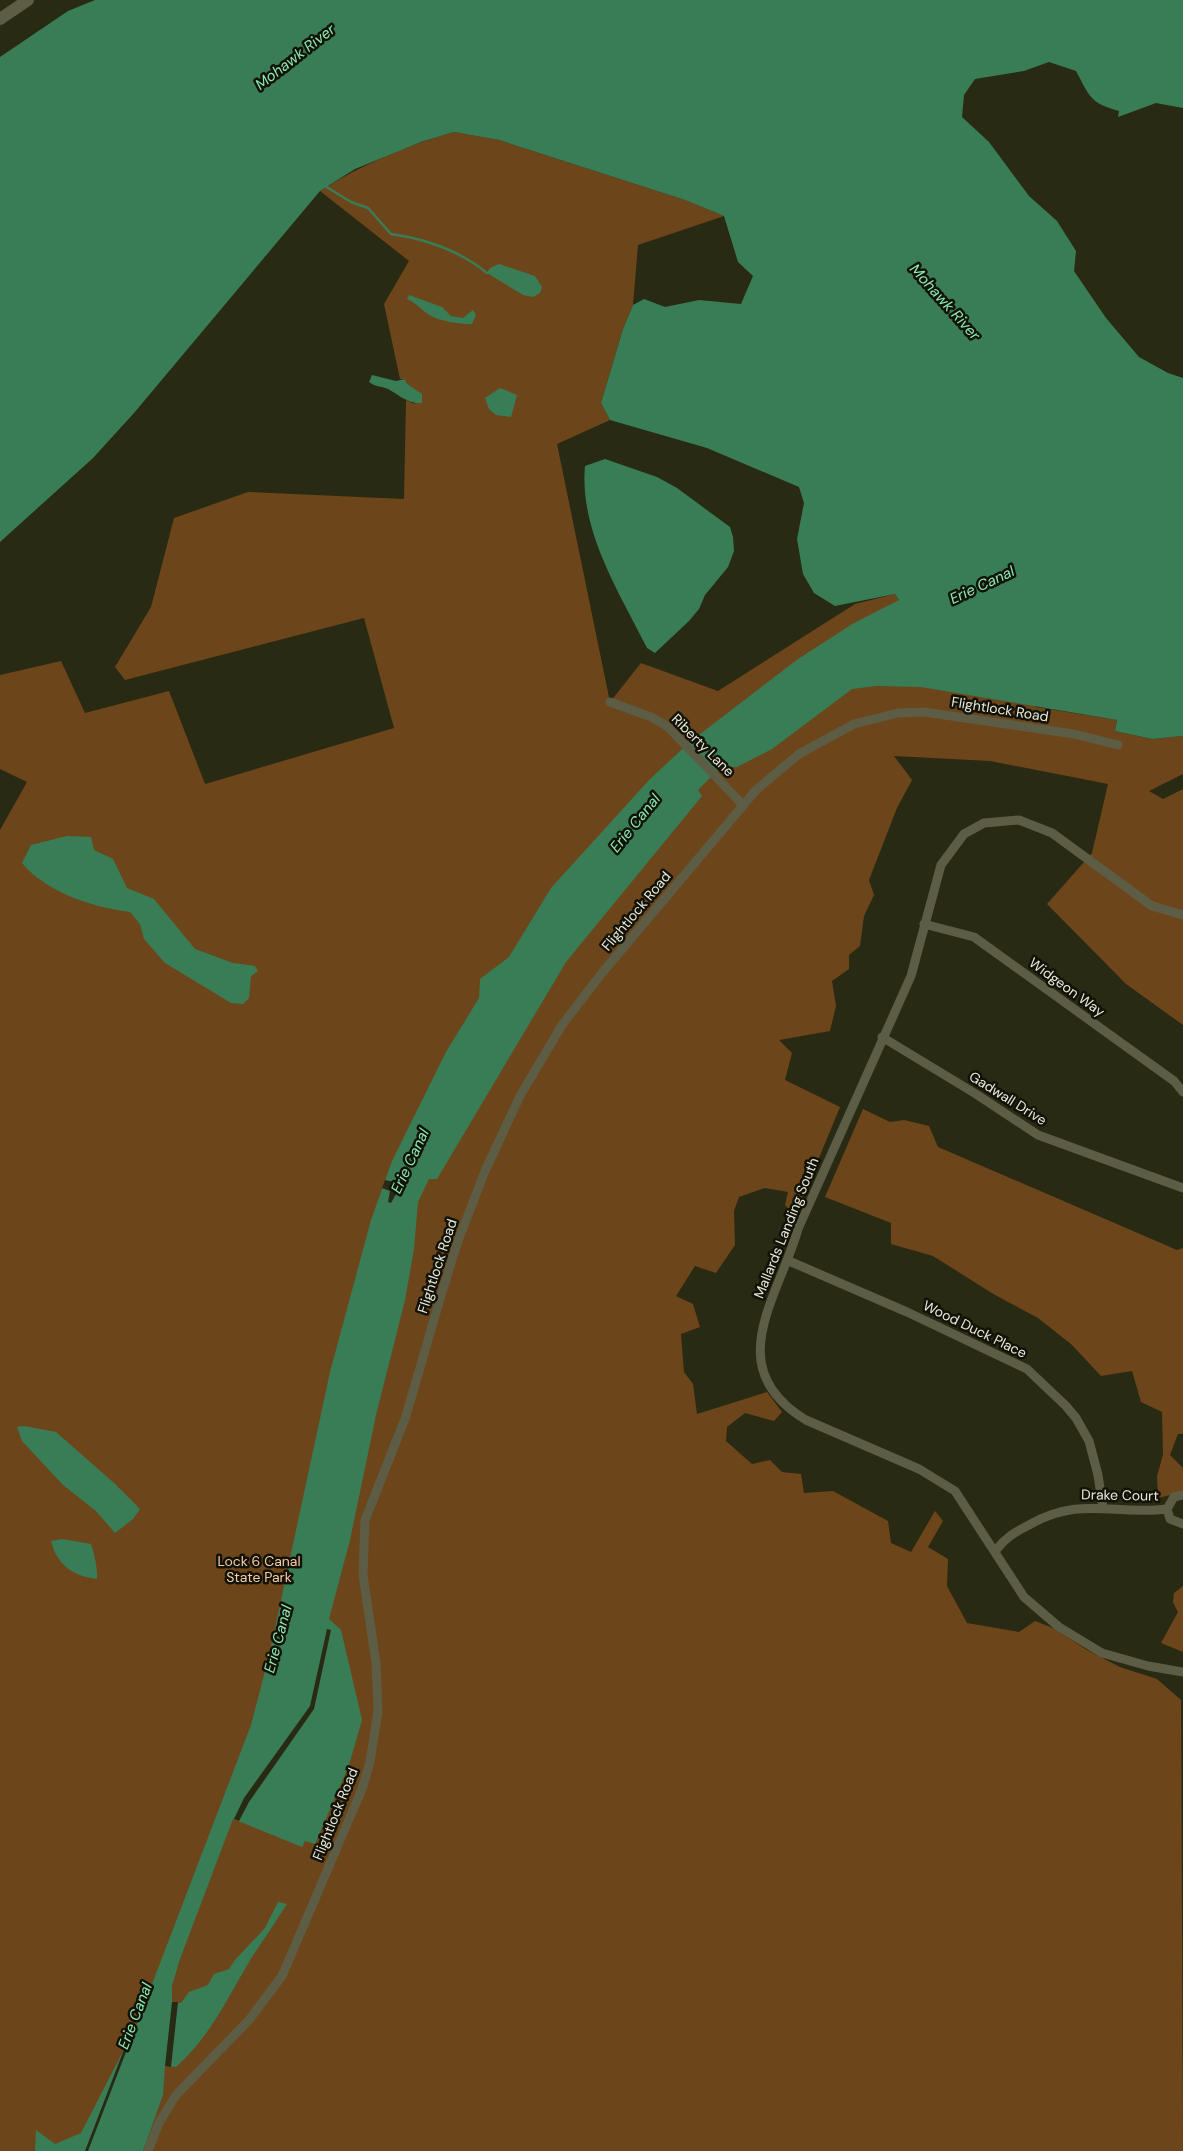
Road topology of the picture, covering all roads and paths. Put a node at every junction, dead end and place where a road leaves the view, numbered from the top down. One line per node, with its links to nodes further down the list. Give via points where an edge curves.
1 (28, 0): 2 (street)
2 (0, 19)
3 (610, 702): 5 (street, Riberty Lane, via 667,726)
4 (1118, 745): 5 (street, Flightlock Road, via 1074,734 981,719 924,712 898,713 854,724 799,754 782,766)
5 (743, 805): 18 (street, Flightlock Road, via 562,1025 520,1096 485,1171 458,1241 405,1419 365,1520 363,1575 376,1663 378,1711 362,1789 282,1976 249,2020 176,2095 159,2123)
6 (1183, 915): 7 (street, Mallards Landing South, via 1152,906 1052,833 1019,820 984,823 964,834 941,865)
7 (924, 924): 8 (street, Mallards Landing South, via 911,976); 9 (street, Widgeon Way, via 982,942 1174,1081)
8 (882, 1037): 10 (street, Gadwall Drive, via 1038,1135); 11 (street, Mallards Landing South, via 798,1229)
9 (1183, 1092)
10 (1183, 1187)
11 (789, 1261): 13 (street, Wood Duck Place, via 916,1316 1026,1369 1066,1406 1090,1441); 16 (street, Mallards Landing South, via 774,1292 759,1344 764,1375 774,1392 782,1403 806,1420 919,1468 947,1484 964,1502)
12 (1183, 1495): 14 (street, Drake Court, via 1174,1498)
13 (1103, 1508): 14 (street, Drake Court); 16 (street, Drake Court, via 1072,1508 1038,1519 1006,1537)
14 (1167, 1510): 15 (street, Drake Court, via 1174,1522)
15 (1183, 1524)
16 (996, 1550): 17 (street, Mallards Landing South, via 1024,1597 1078,1640 1122,1660)
17 (1183, 1672)
18 (148, 2151)

